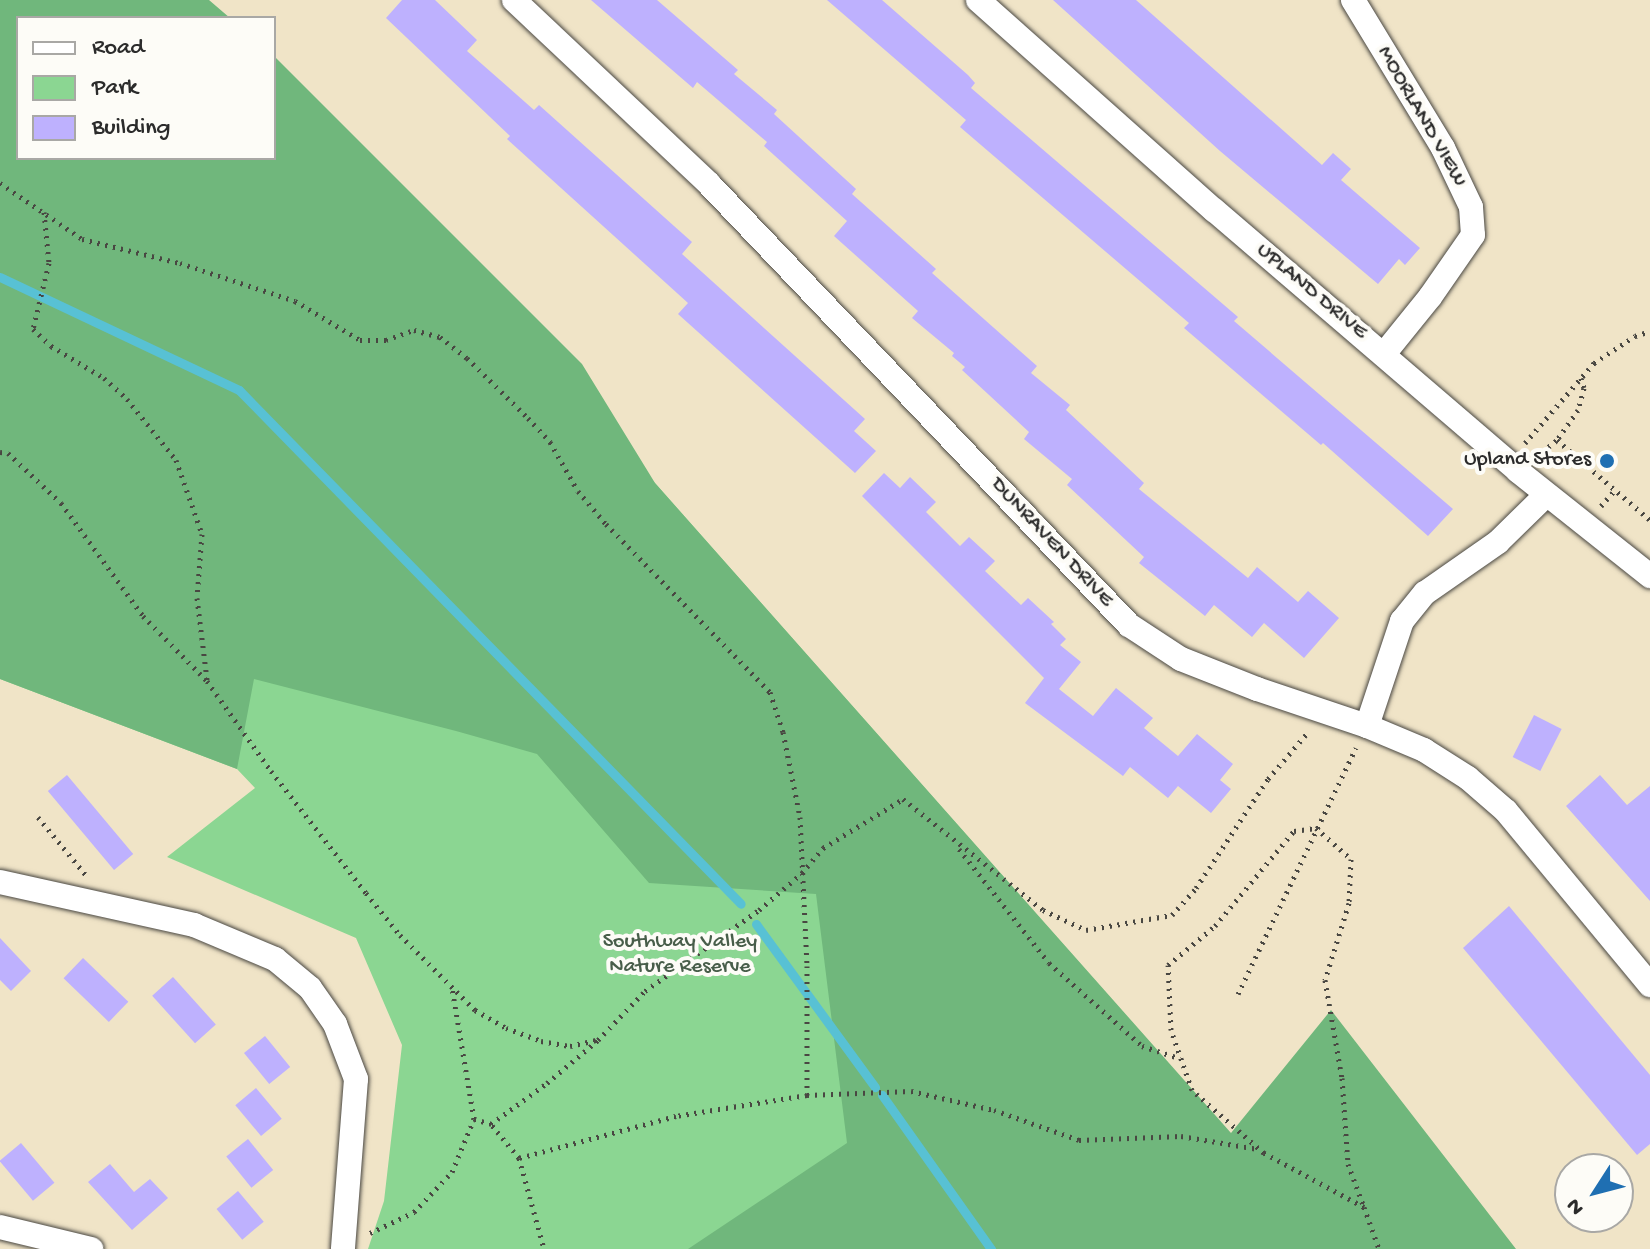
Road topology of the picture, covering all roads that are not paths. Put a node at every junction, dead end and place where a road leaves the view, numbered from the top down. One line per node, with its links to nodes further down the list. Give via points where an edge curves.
1 (514, 0): 7 (street, DUNRAVEN DRIVE, via 709,184 1129,625 1181,659)
2 (978, 0): 4 (street, UPLAND DRIVE)
3 (1353, 0): 4 (street, MOORLAND VIEW, via 1443,148 1471,207 1473,235)
4 (1384, 354): 5 (street, UPLAND DRIVE)
5 (1546, 495): 6 (street, UPLAND DRIVE); 7 (street, via 1498,542 1425,593 1402,621)
6 (1650, 576)
7 (1367, 726): 9 (street, DUNRAVEN DRIVE, via 1424,750 1506,811)
8 (0, 882): 11 (street, via 194,925 275,959 310,988 335,1024 356,1079)
9 (1650, 985)
10 (0, 1227): 12 (street)
11 (343, 1247)
12 (91, 1249)

